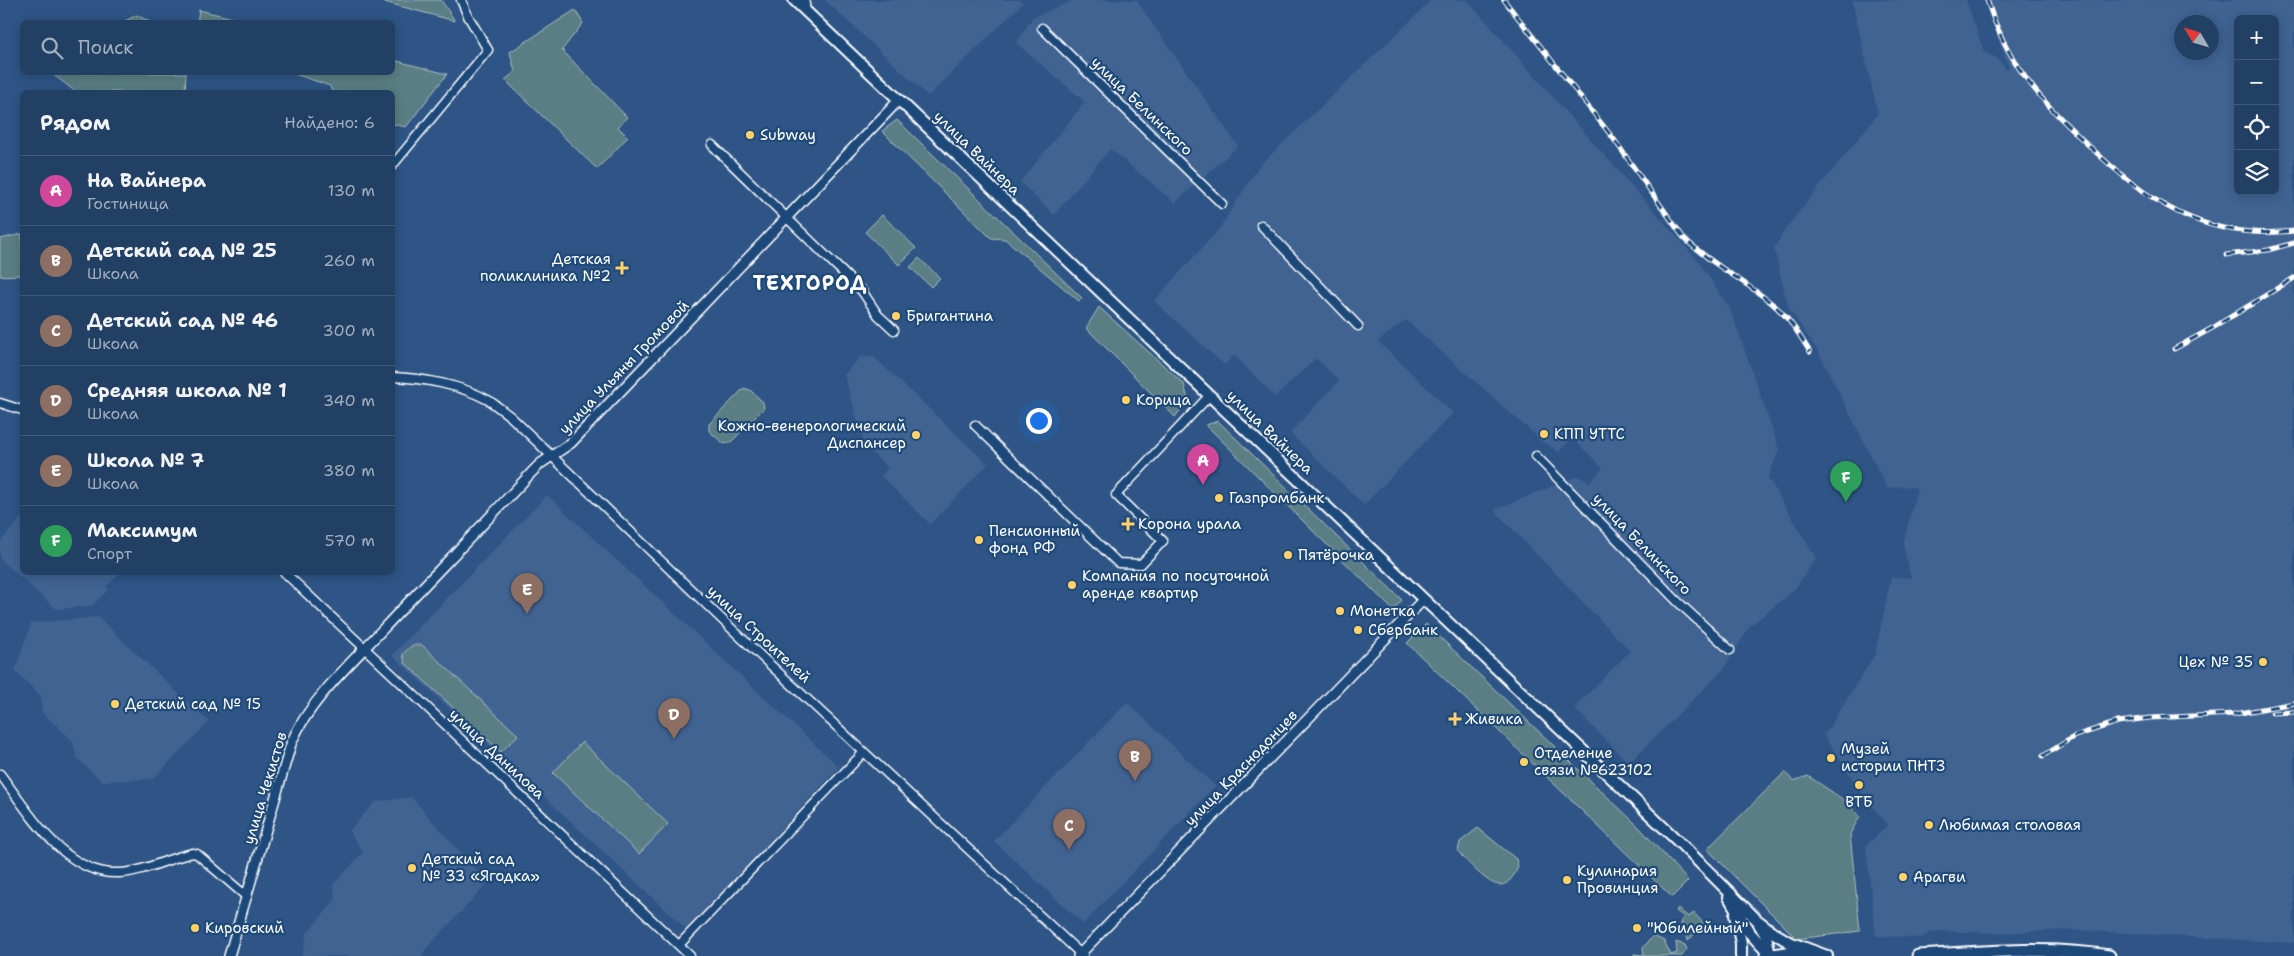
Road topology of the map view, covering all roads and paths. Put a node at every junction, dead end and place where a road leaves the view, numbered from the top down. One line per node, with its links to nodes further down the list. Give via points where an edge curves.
1 (461, 0): 7 (street, via 488,50)
2 (794, 0): 3 (main road, улица Вайнера)
3 (804, 5): 5 (main road, улица Вайнера)
4 (1042, 28): 8 (street, улица Белинского)
5 (899, 100): 9 (street, улица Ульяны Громовой); 14 (main road, улица Вайнера)
6 (712, 145): 9 (street)
7 (395, 162)
8 (1222, 204)
9 (786, 218): 12 (street, via 862,291 878,315); 18 (street, улица Ульяны Громовой, via 571,443)
10 (1262, 225): 11 (street)
11 (1358, 326)
12 (894, 330)
13 (395, 377): 18 (street, улица Строителей, via 437,384 488,400)
14 (1210, 395): 17 (street, via 1116,495 1163,540 1141,564 1118,563); 21 (main road, улица Вайнера)
15 (0, 403): 16 (street)
16 (20, 409)
17 (975, 425)
18 (553, 456): 22 (street, улица Ульяны Громовой, via 536,468); 24 (street, улица Строителей)
19 (1536, 456): 23 (street, улица Белинского, via 1677,601)
20 (287, 575): 22 (street, улица Данилова)
21 (1424, 600): 26 (main road, улица Вайнера); 31 (street, улица Краснодонцев)
22 (365, 648): 27 (street, улица Чекистов, via 307,714 297,730); 30 (street, улица Данилова)
23 (1730, 650)
24 (864, 752): 30 (street); 31 (street, улица Строителей)
25 (0, 774): 27 (street, via 48,836 68,856 102,873 120,874 193,853)
26 (1724, 887): 28 (main road, улица Вайнера); 29 (main road, улица Вайнера)
27 (246, 897): 32 (street, улица Чекистов)
28 (1732, 902): 34 (main road); 35 (main road, улица Вайнера, via 1749,932)
29 (1757, 920): 35 (main road, via 1766,936); 37 (main road, улица Вайнера, via 1789,942)
30 (679, 945): 33 (street, улица Данилова)
31 (1081, 955)
32 (229, 956)
33 (689, 956)
34 (1741, 956)
35 (1769, 956): 36 (main road, via 1800,952)
36 (1818, 956)
37 (1827, 956)
38 (1918, 956): 39 (main road, via 1985,952 2081,952)
39 (2109, 956)

